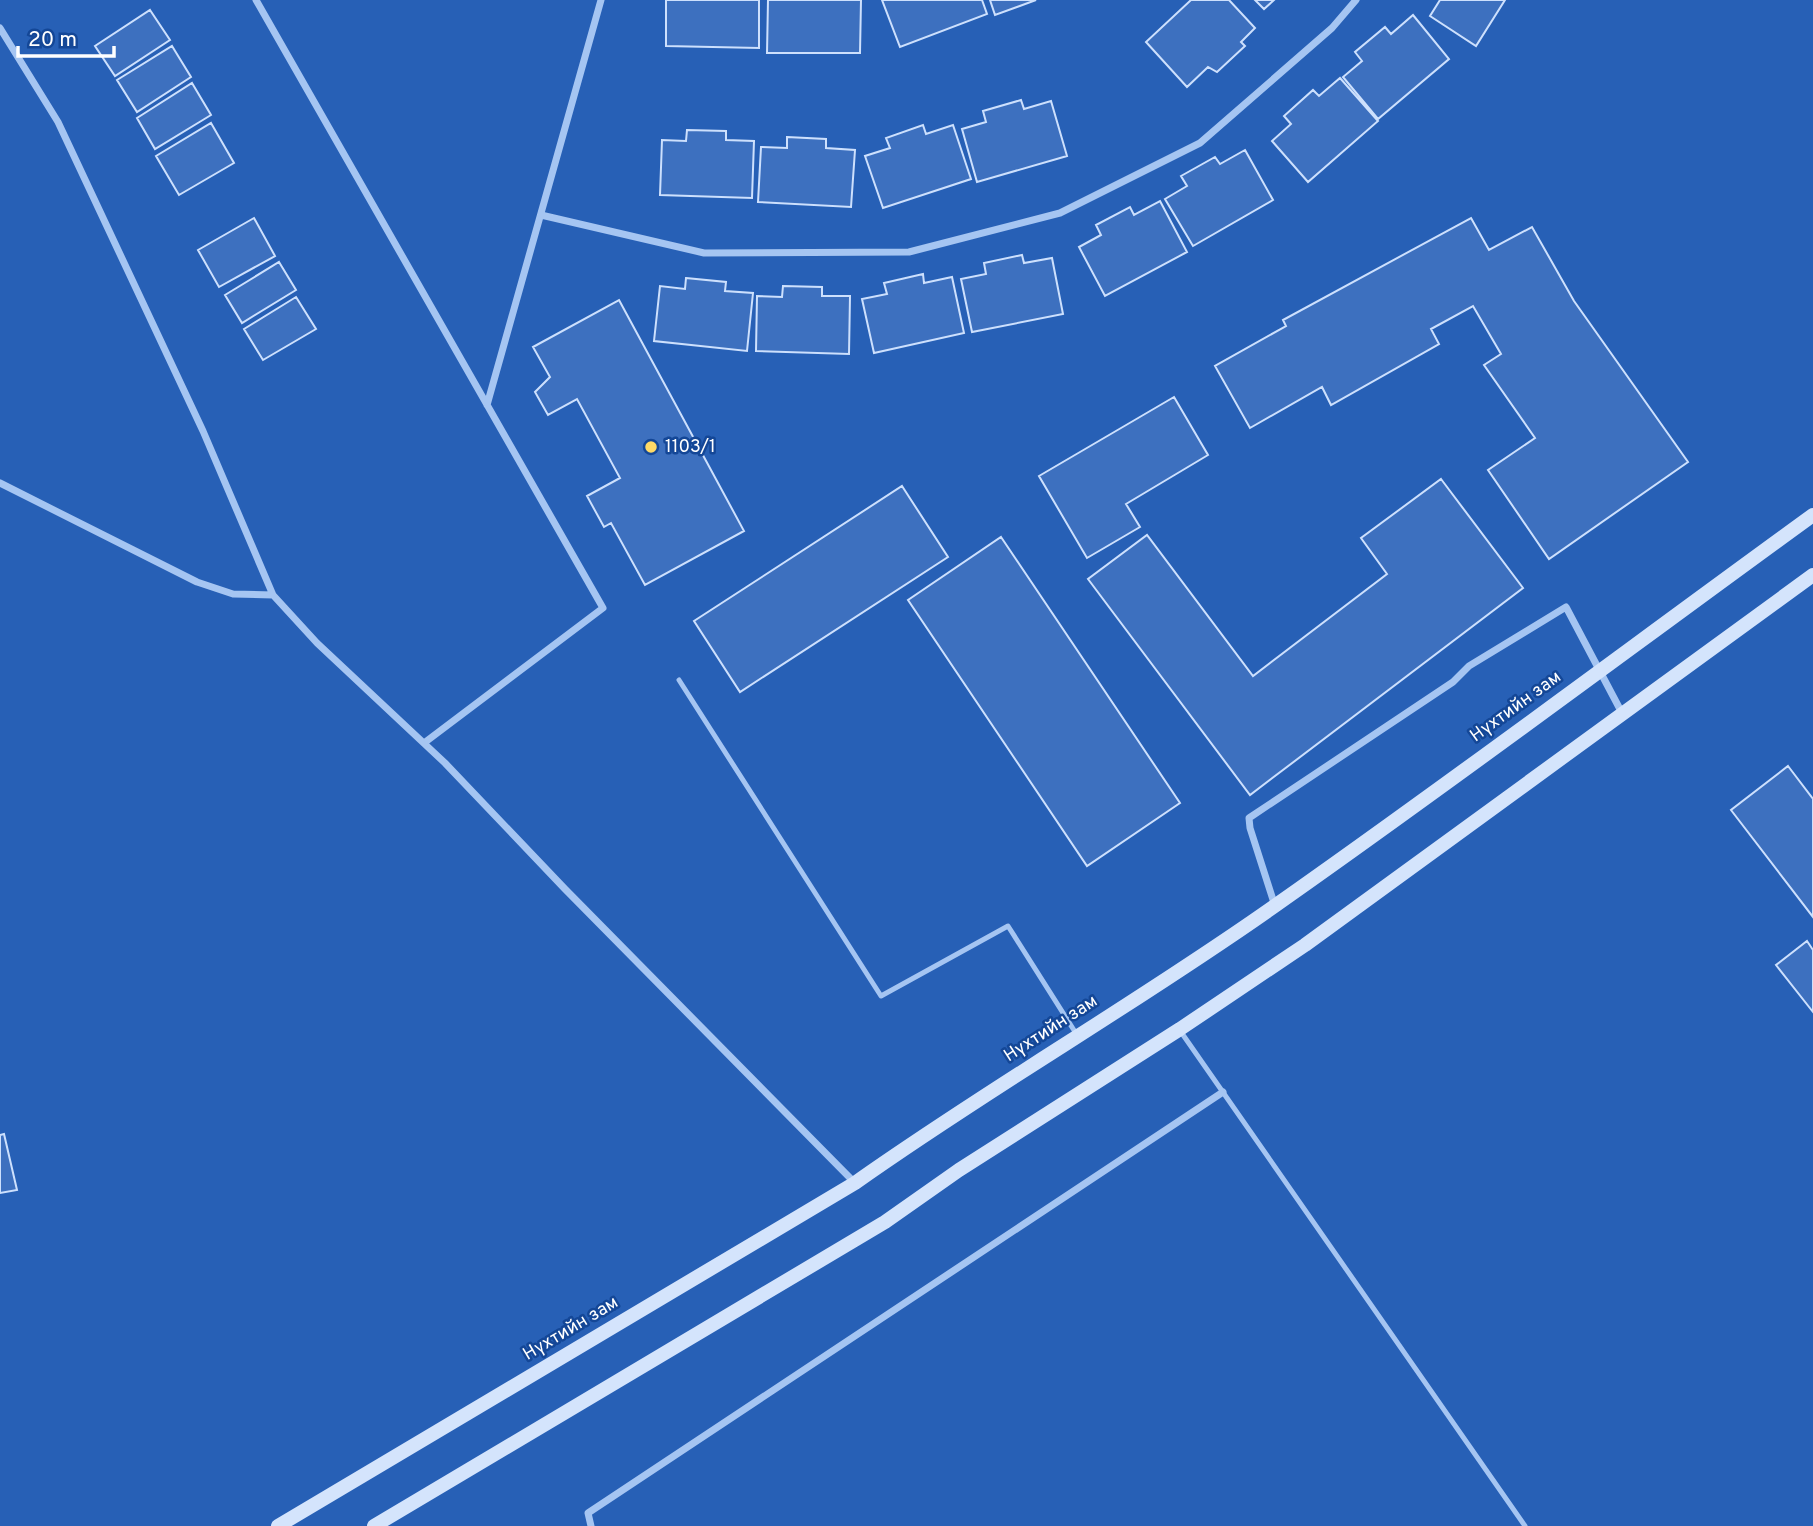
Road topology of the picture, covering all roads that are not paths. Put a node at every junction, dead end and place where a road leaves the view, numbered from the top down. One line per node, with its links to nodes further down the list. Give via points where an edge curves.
1 (256, 0): 6 (street)
2 (601, 0): 5 (street)
3 (1356, 0): 5 (street, via 1332,28 1200,143 1060,213 909,252 704,253)
4 (0, 28): 10 (street, via 58,122 203,431)
5 (541, 215): 6 (street)
6 (488, 405): 14 (street, via 603,608)
7 (0, 483): 10 (street, via 197,582 233,594)
8 (1813, 515): 11 (main road, Нүхтийн зам)
9 (1813, 575): 13 (main road)
10 (273, 595): 14 (street)
11 (1600, 670): 13 (street); 15 (main road, Нүхтийн зам); 15 (street, via 1566,607 1469,666 1453,682 1250,818)
12 (679, 680): 17 (lane, via 881,996 1008,926)
13 (1623, 714): 16 (main road, via 1306,945)
14 (424, 743): 19 (street)
15 (1275, 906): 17 (main road, Нүхтийн зам)
16 (1180, 1029): 18 (lane); 21 (main road, via 959,1170 885,1223)
17 (1077, 1035): 19 (main road, Нүхтийн зам)
18 (1223, 1091): 22 (street, via 588,1513); 23 (lane)
19 (855, 1183): 20 (main road, Нүхтийн зам)
20 (278, 1526)
21 (374, 1526)
22 (591, 1526)
23 (1525, 1526)

